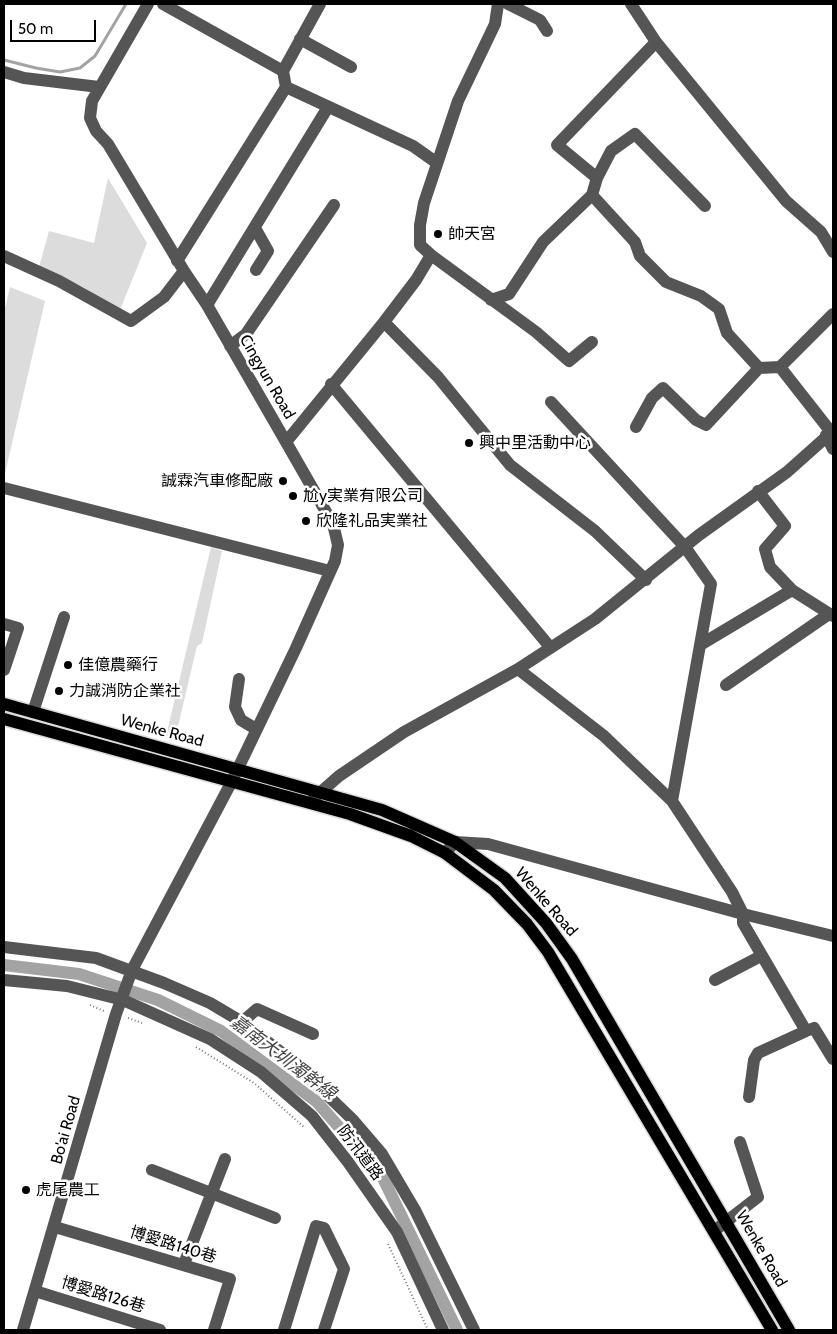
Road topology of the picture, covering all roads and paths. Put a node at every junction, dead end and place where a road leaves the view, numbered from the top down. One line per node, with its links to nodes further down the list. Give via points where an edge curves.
1 (148, 4): 13 (street, Cingyun Road)
2 (163, 4): 11 (street)
3 (320, 4): 8 (street)
4 (498, 4): 16 (street, via 496,24 458,101)
5 (508, 4): 7 (street, via 540,20)
6 (631, 4): 9 (street)
7 (547, 31)
8 (300, 39): 10 (street); 11 (street)
9 (656, 42): 17 (street, via 557,145); 22 (street, via 786,201 821,232)
10 (351, 67)
11 (283, 71): 14 (street)
12 (4, 72): 13 (street, via 24,78)
13 (99, 87): 25 (street, Cingyun Road, via 92,101 90,118)
14 (286, 87): 15 (street); 25 (street)
15 (328, 107): 16 (street, via 413,146); 21 (street)
16 (437, 163): 23 (street, via 420,225 420,245)
17 (597, 178): 18 (street); 20 (street, via 611,151 635,134)
18 (592, 195): 27 (street, via 543,242 509,294); 34 (street, via 635,242 640,256 666,282 701,296 719,309 727,333)
19 (334, 205): 32 (street, via 246,334)
20 (706, 206)
21 (255, 228): 26 (street, via 268,251); 28 (street)
22 (833, 252)
23 (431, 254): 27 (street); 30 (street)
24 (4, 256): 25 (street, via 59,281 131,321 164,297)
25 (181, 266): 28 (street, Cingyun Road)
26 (256, 270)
27 (491, 300): 31 (street, via 536,332 568,361)
28 (207, 305): 32 (street, Cingyun Road)
29 (833, 314): 33 (street)
30 (384, 322): 35 (street); 45 (street, via 438,377 510,465 595,531)
31 (592, 342)
32 (230, 346): 39 (street, Cingyun Road)
33 (780, 367): 34 (street); 38 (street)
34 (759, 368): 37 (street, via 706,425 696,420 663,388 652,398)
35 (331, 384): 39 (street); 51 (street)
36 (551, 402): 43 (street)
37 (636, 427)
38 (830, 433): 40 (street); 42 (street, via 787,472)
39 (286, 442): 44 (street, Cingyun Road, via 337,535 338,546)
40 (833, 449)
41 (4, 488): 44 (street)
42 (758, 491): 43 (street); 46 (street, via 785,526 765,549 770,567)
43 (685, 547): 45 (street); 50 (street, via 711,584)
44 (330, 572): 59 (street, Cingyun Road)
45 (646, 580): 51 (street, via 595,620)
46 (792, 590): 47 (street); 50 (street)
47 (831, 615): 55 (street)
48 (64, 617): 57 (street)
49 (4, 624): 53 (street, via 18,628)
50 (700, 645): 63 (street)
51 (550, 647): 52 (street)
52 (518, 669): 62 (street, via 404,732); 63 (street, via 604,736)
53 (4, 670)
54 (239, 679): 59 (street, via 235,707 241,720)
55 (726, 685)
56 (4, 704): 57 (main road, Wenke Road)
57 (33, 712): 60 (main road, Wenke Road)
58 (4, 720): 61 (main road, Wenke Road)
59 (256, 729): 60 (street, Cingyun Road)
60 (238, 769): 61 (street, Cingyun Road); 62 (main road, Wenke Road)
61 (231, 783): 64 (main road, Wenke Road); 71 (street)
62 (319, 793): 64 (street); 65 (main road, Wenke Road, via 382,810)
63 (672, 801): 67 (street, via 709,855)
64 (308, 803): 66 (main road, Wenke Road, via 411,836)
65 (455, 842): 66 (street); 67 (street, via 488,844); 83 (main road, Wenke Road, via 505,878 561,941)
66 (446, 853): 85 (main road, Wenke Road, via 494,890 535,934)
67 (743, 914): 68 (street); 70 (street, via 742,924)
68 (833, 936)
69 (4, 947): 71 (street, via 96,958)
70 (761, 956): 73 (street); 79 (street)
71 (131, 974): 74 (street, Bo'ai Road); 77 (street, via 210,1002)
72 (4, 980): 74 (street, 防汛道路, via 67,986)
73 (715, 980)
74 (122, 997): 76 (street, Bo'ai Road); 104 (street, 防汛道路, via 210,1039 261,1072 312,1116 397,1232)
75 (87, 1002): 76 (path, via 94,1008)
76 (116, 1014): 78 (path); 93 (street, Bo'ai Road)
77 (242, 1022): 80 (street, via 257,1009); 105 (street, via 291,1060 325,1092 382,1154 415,1210)
78 (147, 1024)
79 (806, 1031): 82 (street, via 814,1028); 84 (street, via 758,1053 754,1060)
80 (313, 1034)
81 (190, 1044): 86 (path, via 254,1083)
82 (833, 1059)
83 (652, 1095): 85 (main road); 92 (main road, Wenke Road)
84 (749, 1097)
85 (638, 1102): 94 (main road, Wenke Road)
86 (307, 1130)
87 (740, 1142): 92 (street, via 758,1197)
88 (225, 1159): 90 (street)
89 (152, 1170): 90 (street)
90 (211, 1194): 91 (street); 96 (street)
91 (275, 1218)
92 (727, 1222): 94 (street); 107 (main road, Wenke Road)
93 (55, 1227): 96 (street, 博愛路140巷); 97 (street, Bo'ai Road)
94 (714, 1231): 106 (main road, Wenke Road)
95 (386, 1237): 103 (path)
96 (184, 1264): 100 (street, 博愛路140巷, via 230,1279)
97 (35, 1291): 98 (street, Bo'ai Road); 99 (street, 博愛路126巷)
98 (23, 1330)
99 (160, 1330)
100 (214, 1330)
101 (284, 1330): 102 (street, via 316,1226 324,1228 344,1269)
102 (324, 1330)
103 (428, 1330)
104 (443, 1330)
105 (474, 1330)
106 (772, 1330)
107 (789, 1330)

